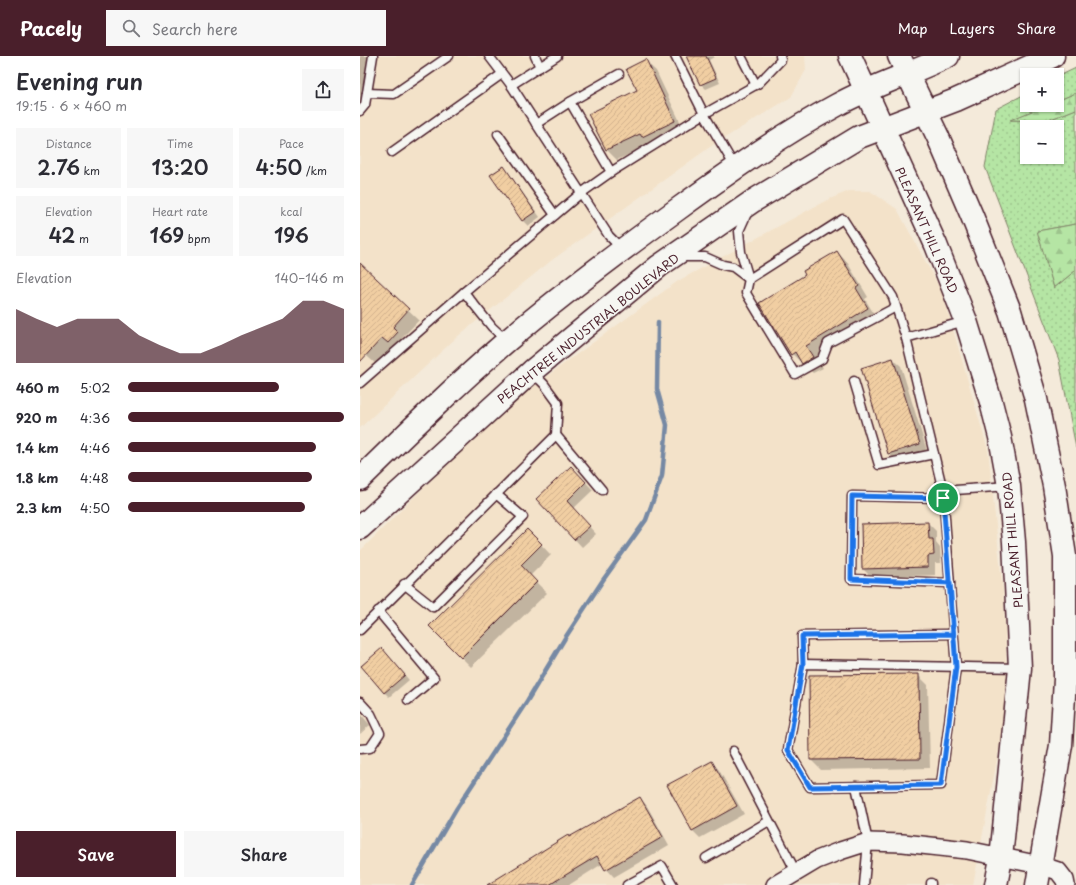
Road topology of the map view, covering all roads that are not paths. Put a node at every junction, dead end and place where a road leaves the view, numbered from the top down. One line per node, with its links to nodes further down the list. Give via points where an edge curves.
1 (373, 56): 19 (lane)
2 (449, 56): 19 (lane, via 394,94)
3 (489, 56): 14 (lane)
4 (535, 56): 13 (lane)
5 (557, 56): 13 (lane)
6 (674, 56): 23 (lane)
7 (741, 56): 17 (lane)
8 (780, 56): 17 (lane, via 781,60)
9 (850, 56): 18 (highway, PLEASANT HILL ROAD)
10 (948, 56): 12 (highway)
11 (1053, 56): 22 (highway, PEACHTREE INDUSTRIAL BOULEVARD)
12 (904, 64): 18 (highway); 22 (highway)
13 (540, 67): 16 (lane)
14 (502, 74): 16 (lane); 27 (lane)
15 (619, 74): 20 (lane)
16 (511, 85): 24 (lane)
17 (756, 85): 23 (lane)
18 (865, 91): 25 (highway, PLEASANT HILL ROAD); 28 (highway, via 808,122)
19 (367, 92): 21 (lane, via 365,105)
20 (570, 102): 24 (lane); 29 (lane)
21 (360, 111)
22 (926, 111): 25 (highway, PEACHTREE INDUSTRIAL BOULEVARD); 70 (highway, via 1010,311 1036,399 1065,556 1065,679 1061,745)
23 (704, 114): 28 (lane); 29 (lane)
24 (536, 124): 30 (lane)
25 (882, 128): 31 (highway, PEACHTREE INDUSTRIAL BOULEVARD, via 859,137); 38 (highway, PLEASANT HILL ROAD, via 936,245)
26 (498, 134): 32 (lane)
27 (392, 152)
28 (736, 168): 33 (highway)
29 (611, 172): 30 (lane)
30 (580, 194): 32 (lane); 33 (lane, via 609,236)
31 (753, 201): 34 (highway, PEACHTREE INDUSTRIAL BOULEVARD); 35 (lane, via 739,231 740,252)
32 (555, 215): 36 (lane)
33 (623, 249): 40 (highway)
34 (674, 256): 35 (lane, via 706,257 733,267); 41 (highway, PEACHTREE INDUSTRIAL BOULEVARD)
35 (749, 278): 37 (lane, via 843,219 893,297); 37 (lane, via 746,293 795,374 822,359 828,343)
36 (464, 292): 40 (lane, via 492,327); 43 (lane)
37 (896, 307): 39 (lane)
38 (966, 321): 39 (lane); 47 (highway, PLEASANT HILL ROAD, via 991,402)
39 (906, 338): 45 (lane)
40 (507, 341): 46 (highway)
41 (532, 371): 44 (lane, via 558,403); 51 (highway, PEACHTREE INDUSTRIAL BOULEVARD)
42 (854, 381): 45 (lane, via 879,465)
43 (360, 383)
44 (556, 435): 48 (lane); 49 (lane)
45 (934, 454): 50 (lane)
46 (360, 478)
47 (1009, 486): 50 (lane); 59 (highway, PLEASANT HILL ROAD)
48 (602, 490)
49 (496, 494): 53 (lane); 53 (lane, via 523,517 433,607)
50 (943, 494): 52 (lane); 52 (lane, via 852,496 851,579)
51 (360, 528)
52 (950, 583): 56 (lane)
53 (404, 584): 54 (lane)
54 (378, 612): 55 (lane); 60 (lane, via 434,678)
55 (360, 630)
56 (953, 634): 57 (lane, via 802,636); 58 (lane)
57 (803, 664): 58 (lane); 64 (lane, via 788,750 810,787)
58 (956, 667): 59 (lane); 64 (lane, via 941,785)
59 (1020, 668): 68 (highway, PLEASANT HILL ROAD)
60 (408, 700)
61 (360, 702): 62 (lane, via 371,714 380,733 370,748)
62 (360, 749)
63 (733, 751): 65 (lane)
64 (856, 786): 66 (lane)
65 (769, 821): 67 (lane); 69 (lane)
66 (868, 842): 68 (street, via 967,850); 69 (street, via 817,860); 74 (lane)
67 (706, 858)
68 (1001, 858): 70 (street); 75 (highway, PLEASANT HILL ROAD)
69 (796, 872): 73 (street)
70 (1039, 875): 76 (street, via 1058,872)
71 (627, 885): 72 (lane, via 662,866)
72 (673, 885)
73 (775, 885)
74 (864, 885)
75 (996, 885)
76 (1066, 885)

